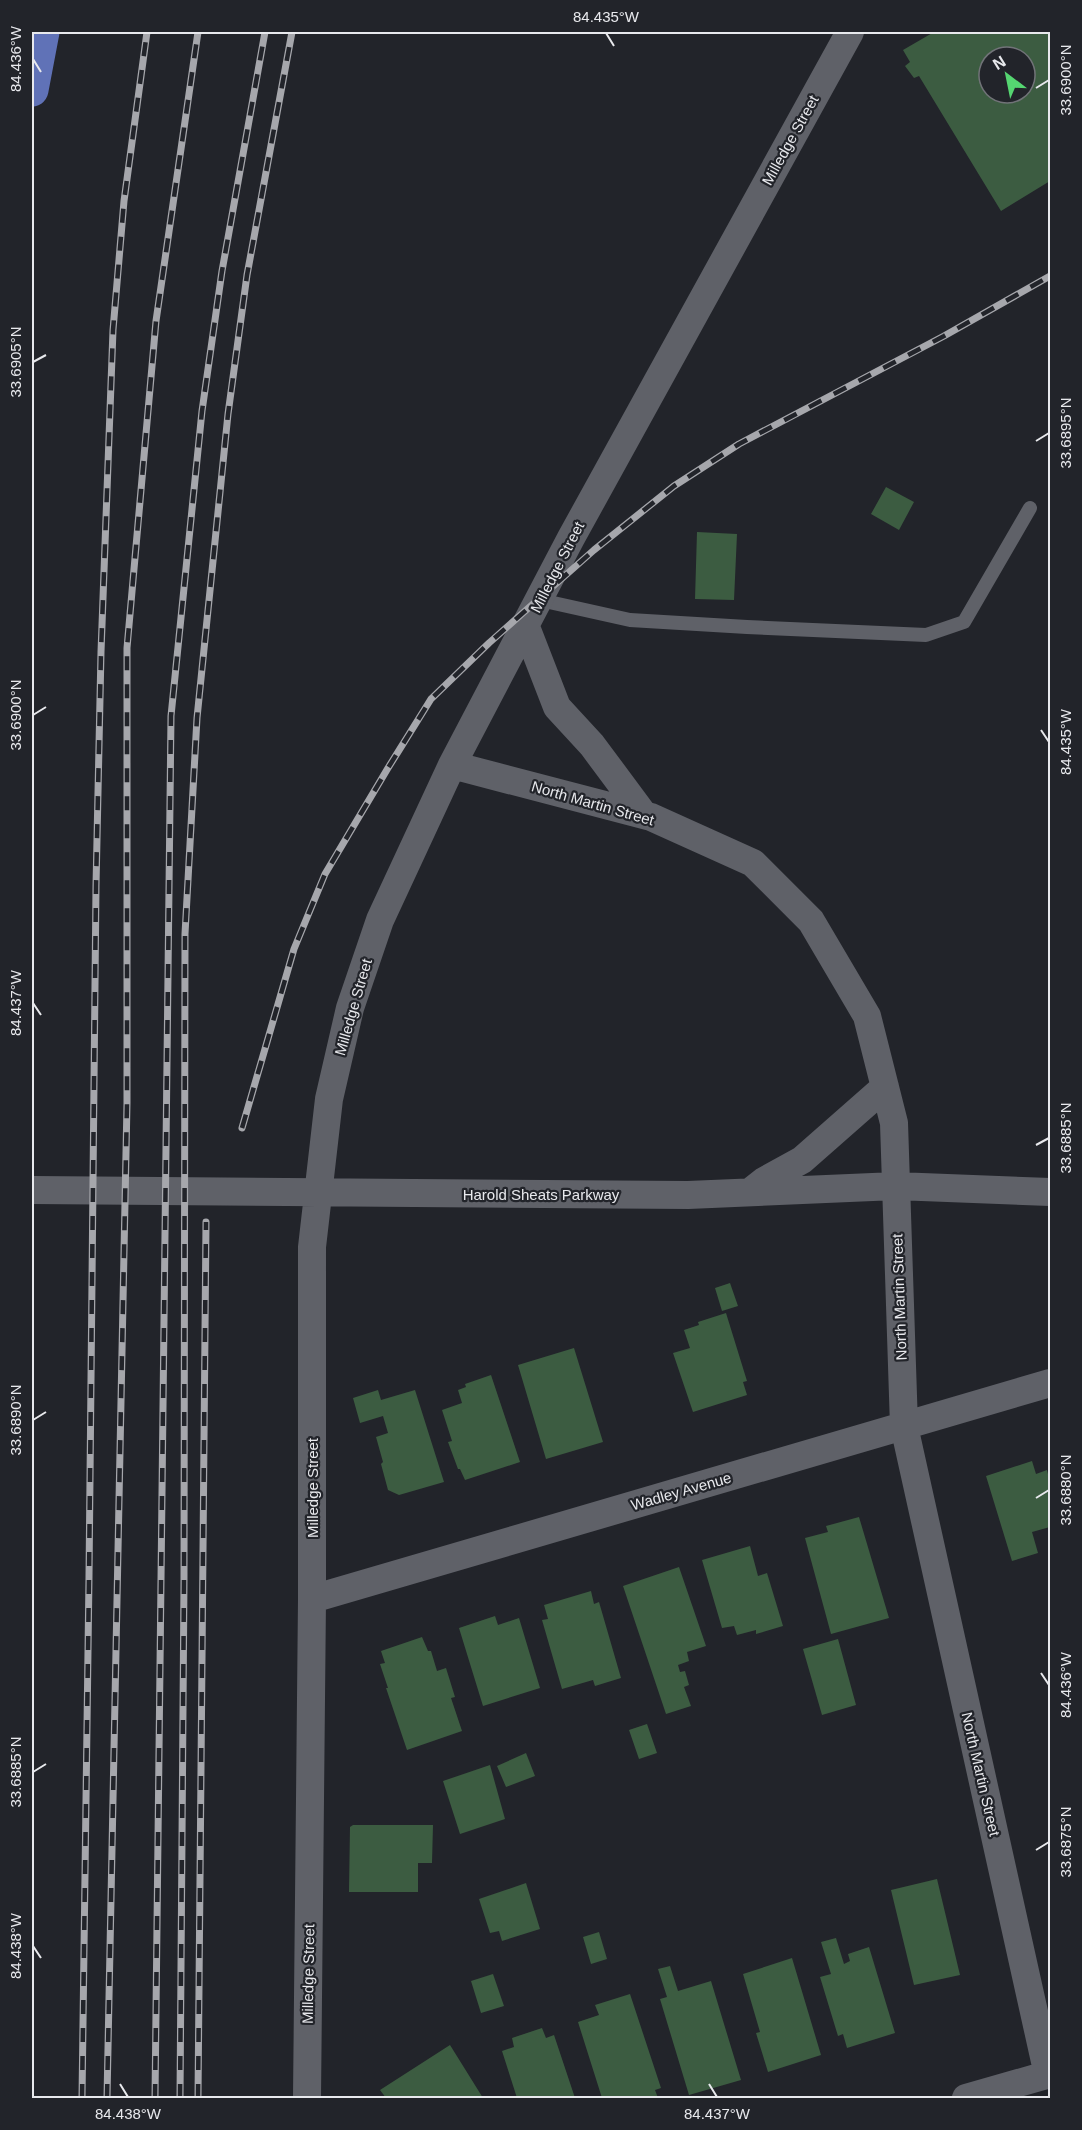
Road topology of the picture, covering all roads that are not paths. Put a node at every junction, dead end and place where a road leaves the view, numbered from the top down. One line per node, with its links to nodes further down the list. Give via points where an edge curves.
1 (43, 32): 3 (main road)
2 (850, 32): 5 (street, Milledge Street)
3 (32, 90)
4 (1030, 508): 5 (lane, via 964,622 926,635 630,620)
5 (540, 600): 6 (street, Milledge Street)
6 (526, 627): 7 (street, Milledge Street); 8 (street, via 557,707 592,745)
7 (452, 765): 8 (street, North Martin Street); 16 (street, Milledge Street, via 380,920 350,1008 328,1099 312,1247)
8 (644, 815): 9 (street, North Martin Street, via 753,863 812,921 867,1016)
9 (885, 1087): 10 (street, North Martin Street, via 894,1123); 12 (street, via 802,1160)
10 (896, 1186): 12 (street, Harold Sheats Parkway); 13 (street, Harold Sheats Parkway); 15 (street, North Martin Street)
11 (32, 1190): 12 (street, Harold Sheats Parkway, via 688,1195)
12 (750, 1192)
13 (1050, 1192)
14 (1050, 1383): 15 (street, Wadley Avenue)
15 (904, 1426): 16 (street, Wadley Avenue); 17 (street, North Martin Street)
16 (312, 1599): 18 (street, Milledge Street)
17 (1049, 2075): 19 (street)
18 (307, 2098)
19 (966, 2098)

